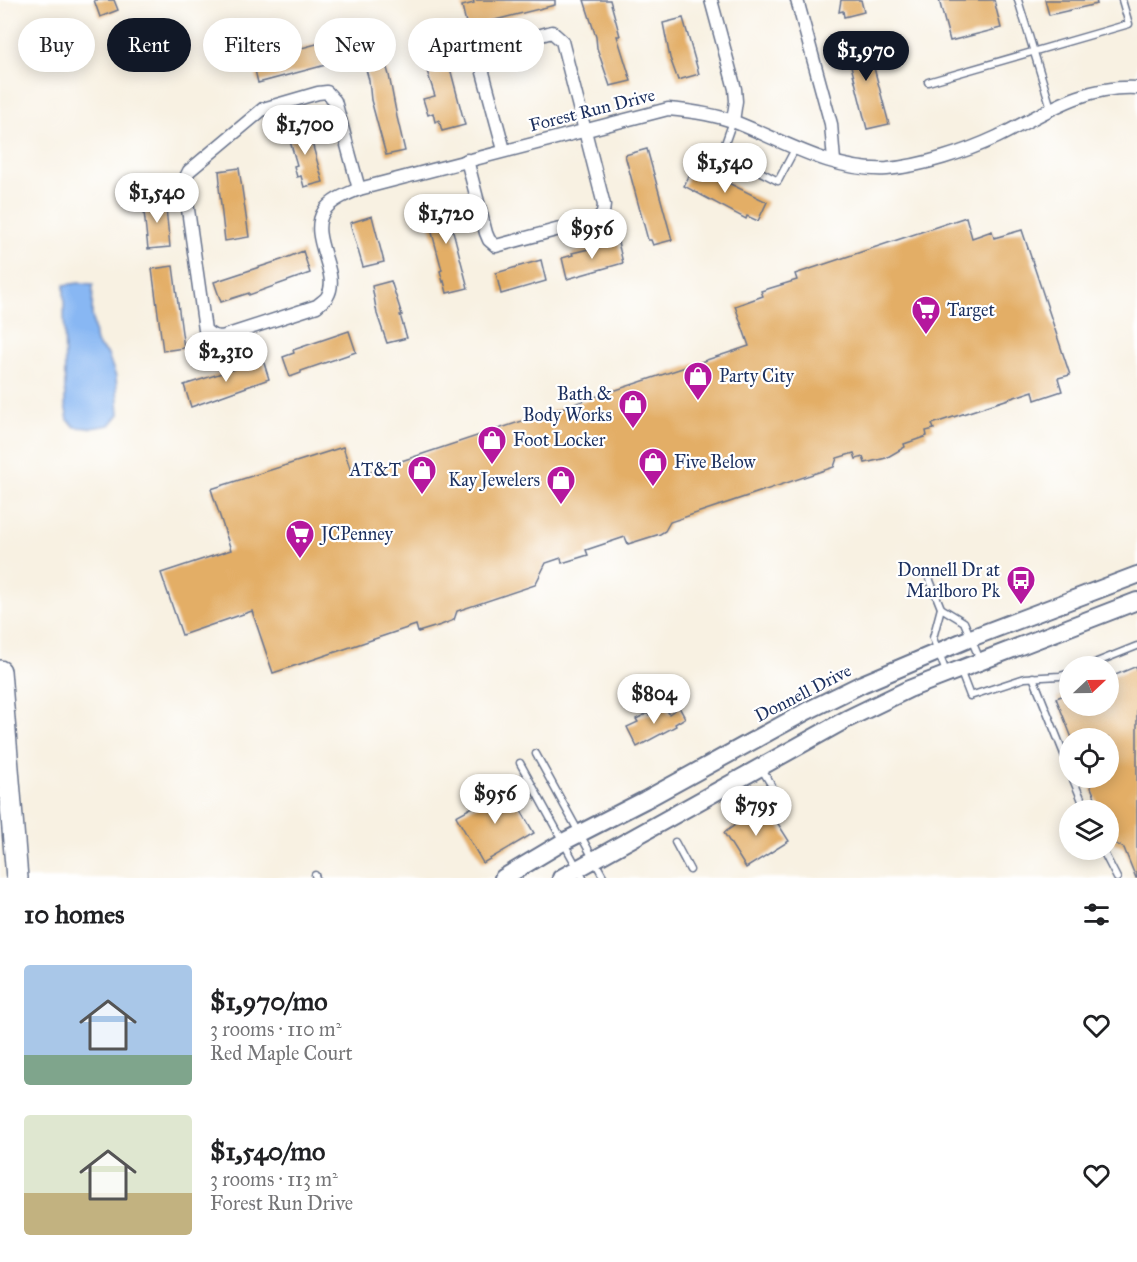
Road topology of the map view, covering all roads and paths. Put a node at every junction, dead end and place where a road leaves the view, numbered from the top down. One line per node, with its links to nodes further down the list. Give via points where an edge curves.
1 (711, 0): 9 (street, via 735,89)
2 (797, 0): 14 (street, via 831,124)
3 (1018, 0): 5 (lane)
4 (1122, 0): 5 (lane, via 1129,24)
5 (1034, 52): 6 (lane); 8 (lane)
6 (928, 82)
7 (1137, 88): 8 (street, Forest Run Drive, via 1085,93)
8 (1051, 109): 14 (street, Forest Run Drive, via 993,139 933,160 887,169)
9 (733, 122): 10 (street, Forest Run Drive, via 668,109); 11 (street, Forest Run Drive); 11 (lane, via 722,152 778,181)
10 (584, 131): 12 (street, Forest Run Drive); 12 (street, via 562,41 552,32 484,51 481,65); 13 (street, via 603,213 597,219 506,244 496,246 489,240)
11 (795, 148): 14 (street, Forest Run Drive)
12 (504, 150): 13 (street, Forest Run Drive)
13 (467, 160): 15 (street, Forest Run Drive)
14 (834, 161)
15 (359, 189): 15 (street, Forest Run Drive, via 333,202 320,221 330,281 326,298 317,306 218,338 205,330 184,181 189,171 263,109 327,92 335,101)
16 (1137, 575): 20 (street, Donnell Drive)
17 (929, 578): 19 (lane)
18 (1137, 601): 24 (street)
19 (941, 608): 20 (lane, via 964,622); 22 (lane, via 933,638)
20 (971, 638): 22 (street, Donnell Drive); 24 (lane)
21 (1137, 646): 23 (lane)
22 (938, 651): 26 (lane); 34 (street, Donnell Drive, via 807,711)
23 (1112, 656)
24 (980, 661): 26 (street)
25 (0, 670): 41 (highway)
26 (953, 671): 28 (lane, via 970,696); 32 (street, via 847,718)
27 (1059, 676): 28 (lane)
28 (1033, 677): 29 (lane)
29 (1059, 742)
30 (536, 754): 34 (lane)
31 (520, 763): 35 (lane)
32 (760, 767): 33 (lane); 37 (street)
33 (772, 788)
34 (580, 834): 35 (street, Donnell Drive); 37 (lane)
35 (563, 842): 40 (lane); 42 (street, Donnell Drive)
36 (675, 842): 39 (lane)
37 (593, 860): 40 (street); 44 (lane)
38 (1108, 860): 45 (lane)
39 (690, 870)
40 (581, 873): 43 (street)
41 (17, 878)
42 (503, 878)
43 (561, 878)
44 (604, 878)
45 (1117, 878)

